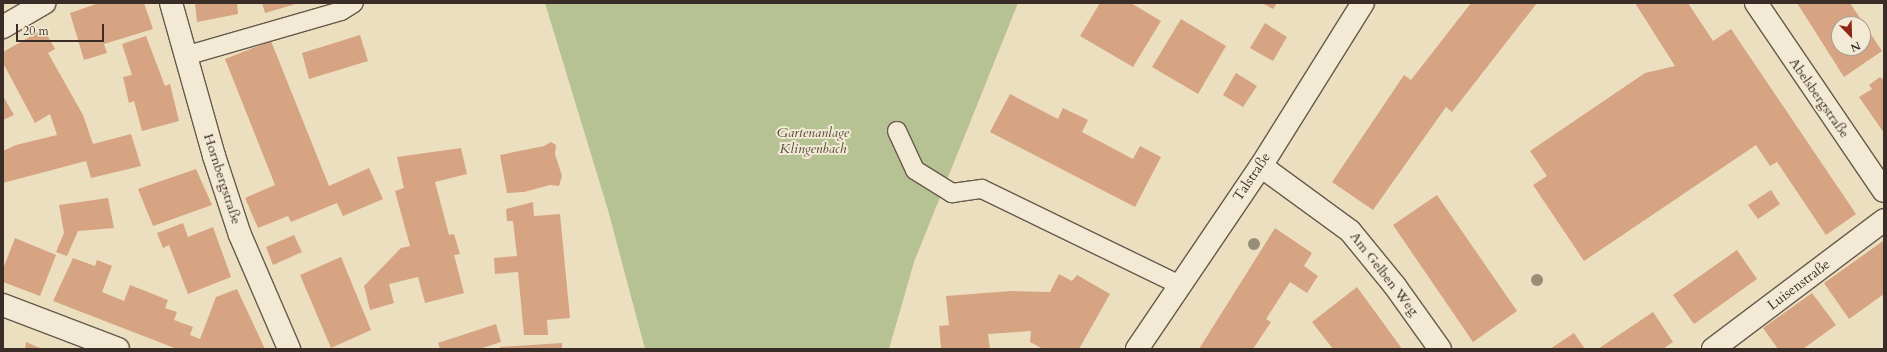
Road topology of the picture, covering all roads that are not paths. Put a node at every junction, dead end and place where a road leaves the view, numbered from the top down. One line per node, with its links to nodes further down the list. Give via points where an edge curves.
1 (44, 3): 6 (street)
2 (170, 3): 7 (street, Hornbergstraße)
3 (354, 3): 7 (lane, via 341,11)
4 (1363, 3): 9 (street, Talstraße)
5 (1756, 3): 10 (street, Abelsbergstraße)
6 (3, 27)
7 (185, 56): 16 (street, Hornbergstraße, via 240,235)
8 (897, 131): 12 (lane, via 915,170 952,193 982,189)
9 (1261, 166): 12 (street, Talstraße); 18 (street, Am Gelben Weg, via 1350,231 1395,286)
10 (1884, 191)
11 (1884, 220): 14 (street, Luisenstraße)
12 (1178, 284): 17 (street, Talstraße)
13 (3, 306): 15 (street)
14 (1725, 345)
15 (118, 349)
16 (289, 349)
17 (1137, 349)
18 (1440, 349)

